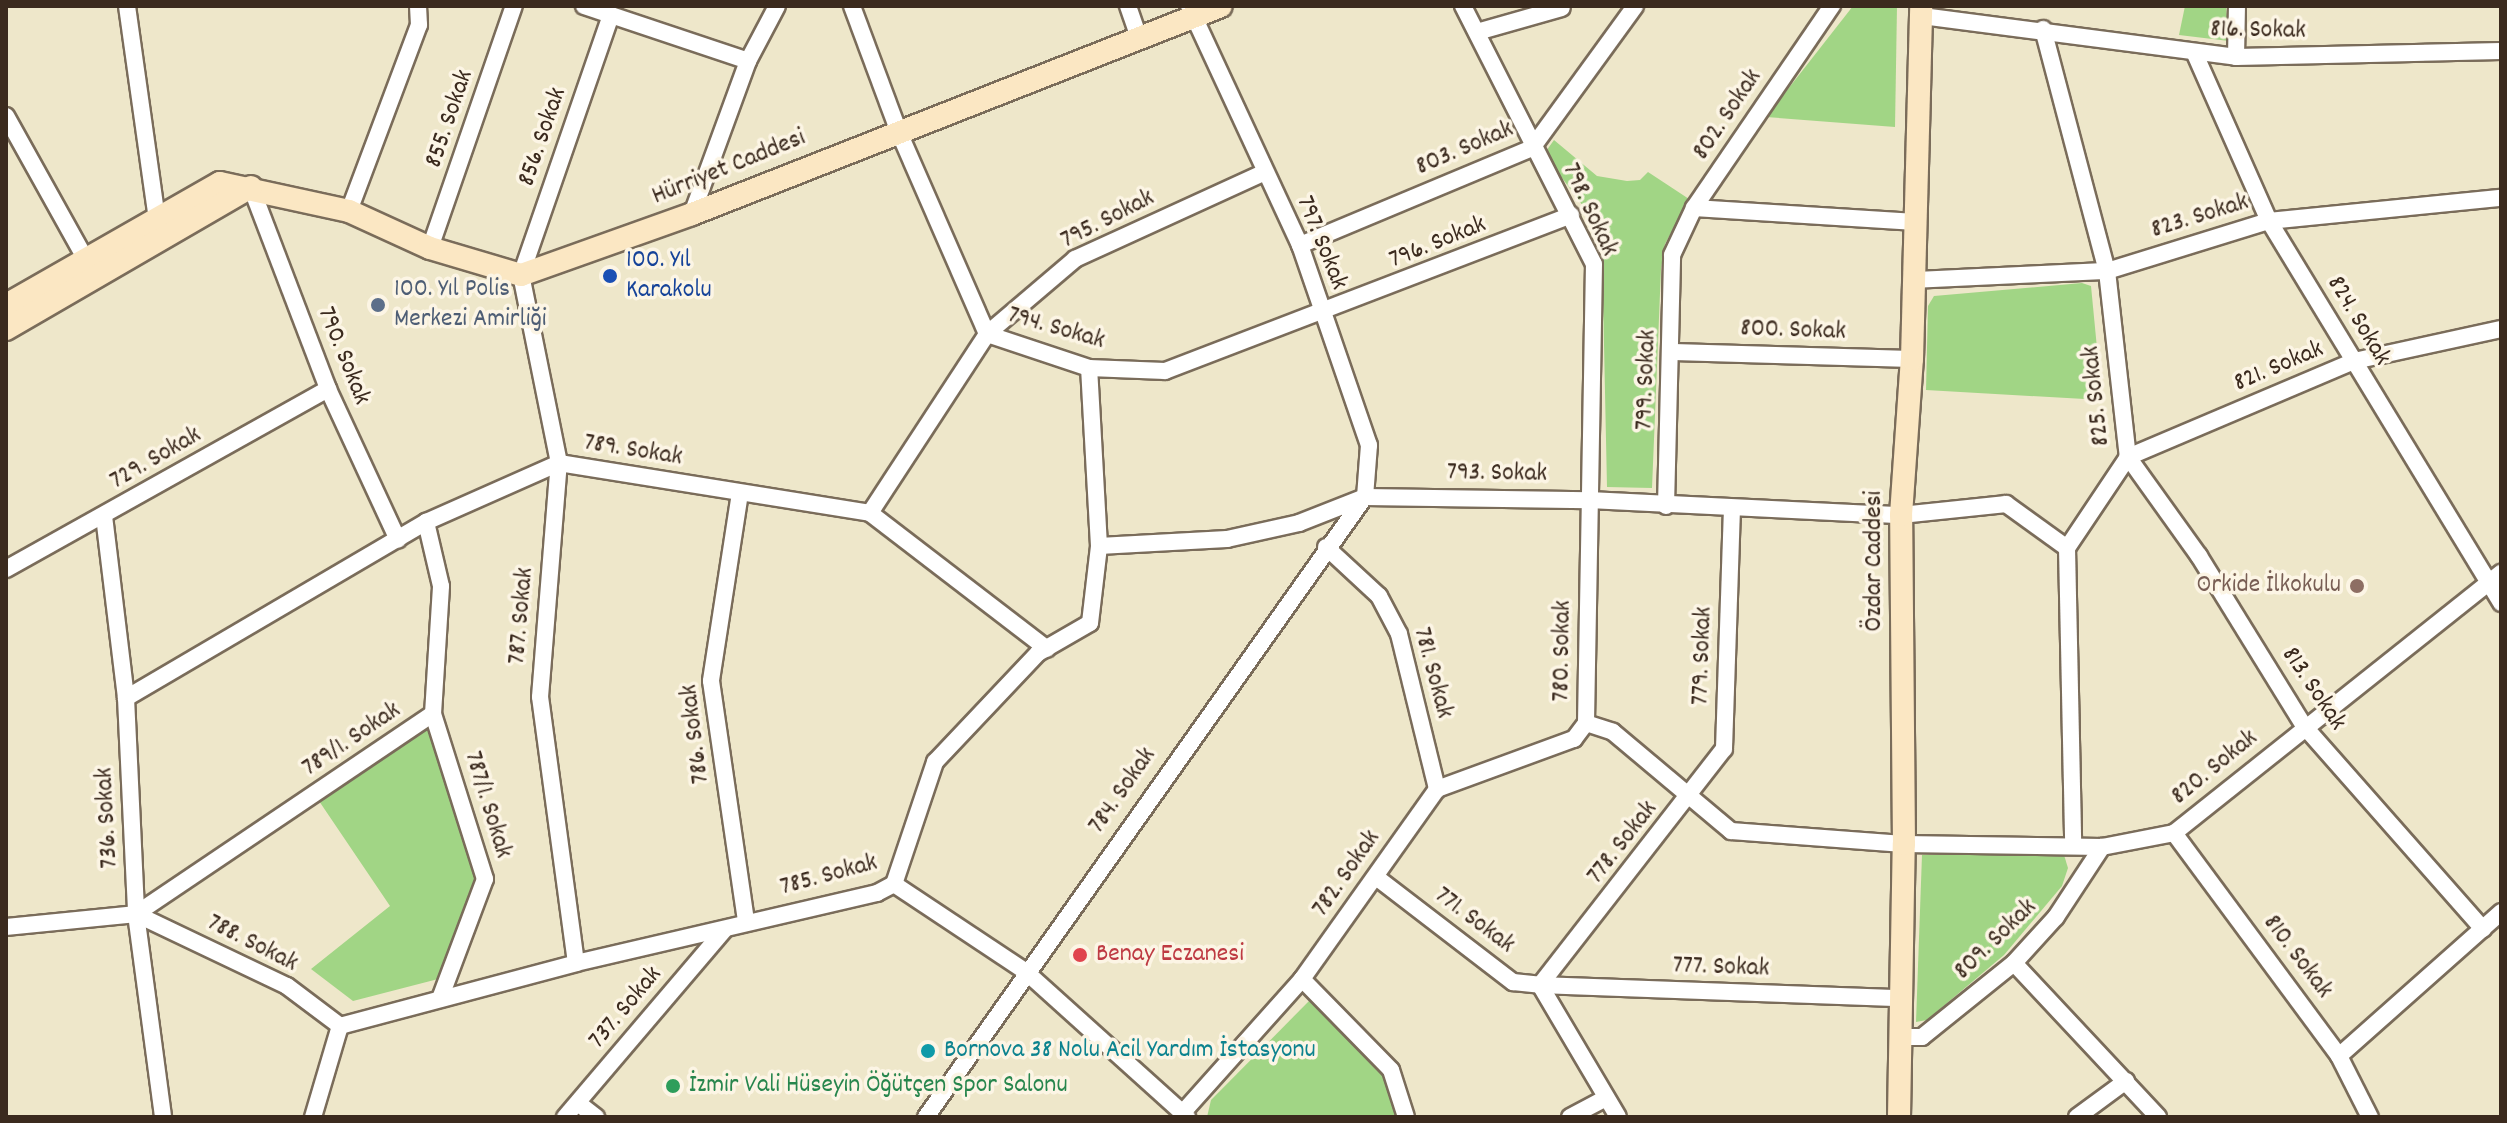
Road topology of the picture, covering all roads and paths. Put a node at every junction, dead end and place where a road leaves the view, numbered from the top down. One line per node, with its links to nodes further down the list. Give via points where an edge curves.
1 (127, 6): 34 (street)
2 (418, 6): 31 (street, via 419,25)
3 (514, 6): 38 (street, 855. Sokak)
4 (584, 6): 16 (street)
5 (777, 6): 23 (street)
6 (852, 6): 25 (street, 794. Sokak)
7 (1128, 6): 19 (street)
8 (1221, 6): 14 (main road, Hürriyet Caddesi)
9 (1463, 6): 18 (street, 798. Sokak)
10 (1635, 6): 26 (street, 803. Sokak)
11 (1832, 6): 30 (street, 802. Sokak)
12 (2237, 6): 22 (street)
13 (1562, 8): 18 (street)
14 (1191, 11): 19 (main road, Hürriyet Caddesi); 27 (street, 797. Sokak)
15 (1921, 11): 17 (street, 816. Sokak); 36 (main road, Özdar Caddesi)
16 (611, 15): 23 (street); 42 (street, 856. Sokak)
17 (2043, 29): 21 (street, 816. Sokak); 41 (street, 825. Sokak)
18 (1477, 32): 26 (street, 798. Sokak)
19 (1139, 38): 25 (main road, Hürriyet Caddesi)
20 (2501, 51): 22 (street, 816. Sokak)
21 (2195, 54): 22 (street, 816. Sokak); 35 (street, 824. Sokak)
22 (2236, 57)
23 (748, 61): 32 (street)
24 (6, 116): 40 (street)
25 (898, 130): 32 (main road, Hürriyet Caddesi); 48 (street, 794. Sokak)
26 (1532, 148): 33 (street, 798. Sokak); 37 (street, 803. Sokak)
27 (1265, 172): 37 (street, 797. Sokak); 48 (street, 795. Sokak, via 1075,259)
28 (251, 187): 31 (main road); 34 (main road, via 220,183); 46 (main road); 53 (street, 790. Sokak)
29 (2501, 198): 35 (street, 823. Sokak)
30 (1694, 208): 36 (street); 39 (street, 802. Sokak)
31 (349, 211): 38 (main road)
32 (692, 214): 42 (main road, Hürriyet Caddesi)
33 (1571, 215): 45 (street, 796. Sokak); 58 (street, 798. Sokak, via 1594,264)
34 (157, 219): 40 (main road)
35 (2269, 221): 41 (street, 823. Sokak); 51 (street, 824. Sokak)
36 (1916, 222): 43 (main road, Özdar Caddesi)
37 (1300, 245): 45 (street, 797. Sokak)
38 (430, 248): 42 (main road)
39 (1672, 255): 49 (street, 799. Sokak)
40 (86, 260): 44 (main road)
41 (2107, 271): 43 (street, 823. Sokak); 54 (street, 825. Sokak)
42 (521, 275): 55 (street, 787. Sokak)
43 (1914, 280): 50 (main road, Özdar Caddesi)
44 (6, 305)
45 (1324, 314): 52 (street, 794. Sokak, via 1165,371); 57 (street, 797. Sokak, via 1369,445)
46 (6, 329)
47 (2501, 329): 51 (street, 821. Sokak)
48 (987, 334): 52 (street, 794. Sokak); 61 (street, 795. Sokak)
49 (1673, 352): 50 (street, 800. Sokak); 59 (street, 799. Sokak)
50 (1912, 359): 62 (main road, Özdar Caddesi)
51 (2354, 361): 54 (street, 821. Sokak); 70 (street, 824. Sokak)
52 (1089, 368): 66 (street, 785. Sokak)
53 (328, 389): 63 (street, 729. Sokak); 65 (street, 790. Sokak)
54 (2128, 457): 68 (street, 825. Sokak); 76 (street, 813. Sokak, via 2199,556)
55 (559, 463): 56 (street, 789. Sokak); 64 (street, 789. Sokak); 91 (street, 787. Sokak, via 540,697)
56 (740, 493): 61 (street, 789. Sokak); 87 (street, 786. Sokak, via 711,681)
57 (1365, 497): 58 (street, 793. Sokak); 66 (street, 793. Sokak, via 1299,523 1227,539); 67 (street, 784. Sokak)
58 (1589, 500): 59 (street, 793. Sokak); 75 (street, 780. Sokak)
59 (1666, 506): 60 (street, 793. Sokak)
60 (1732, 509): 62 (street, 793. Sokak); 78 (street, 779. Sokak, via 1724,749)
61 (870, 513): 72 (street, 789. Sokak)
62 (1901, 515): 68 (street, 793. Sokak, via 2006,504); 81 (main road, Özdar Caddesi)
63 (104, 516): 69 (street, 729. Sokak); 73 (street, 736. Sokak)
64 (426, 522): 65 (street, 789. Sokak); 74 (street, 789/1. Sokak, via 441,586)
65 (398, 540): 73 (street, 789. Sokak)
66 (1099, 546): 72 (street, 785. Sokak, via 1090,623)
67 (1326, 547): 77 (street, 781. Sokak, via 1379,596 1399,634); 93 (street, 784. Sokak)
68 (2067, 548): 80 (street)
69 (6, 569)
70 (2494, 578): 71 (street, 824. Sokak); 76 (street, 820. Sokak)
71 (2501, 603)
72 (1047, 649): 84 (street, 785. Sokak, via 935,762)
73 (126, 698): 86 (street, 736. Sokak)
74 (433, 714): 86 (street, 789/1. Sokak); 97 (street, 787/1. Sokak, via 485,879)
75 (1586, 723): 77 (street, via 1574,739); 78 (street, 780. Sokak, via 1613,732)
76 (2304, 726): 79 (street, 820. Sokak); 89 (street, 813. Sokak)
77 (1437, 789): 83 (street, 782. Sokak)
78 (1690, 795): 81 (street, 778. Sokak, via 1731,831); 95 (street, 778. Sokak)
79 (2174, 833): 82 (street, 820. Sokak); 100 (street, 810. Sokak)
80 (2073, 843): 81 (street, 820. Sokak); 82 (street, 820. Sokak)
81 (1904, 844): 96 (main road, Özdar Caddesi)
82 (2102, 847): 92 (street, 809. Sokak, via 2056,917)
83 (1376, 877): 94 (street, 782. Sokak); 95 (street, 771. Sokak, via 1513,982)
84 (894, 884): 87 (street, 785. Sokak, via 877,893); 93 (street)
85 (2501, 912): 89 (street)
86 (136, 914): 88 (street); 98 (street, 788. Sokak, via 287,986); 105 (street, 736. Sokak)
87 (746, 922): 90 (street, 785. Sokak)
88 (6, 927)
89 (2483, 929): 100 (street)
90 (724, 930): 91 (street, 785. Sokak); 103 (street, 737. Sokak)
91 (576, 963): 97 (street, 785. Sokak)
92 (2014, 963): 99 (street, 809. Sokak, via 1922,1037); 101 (street)
93 (1025, 971): 104 (street); 109 (street, 784. Sokak)
94 (1302, 979): 104 (street, 782. Sokak); 110 (street, via 1391,1070)
95 (1540, 985): 96 (street, 777. Sokak); 102 (street)
96 (1900, 998): 99 (main road, Özdar Caddesi)
97 (440, 999): 98 (street, 785. Sokak)
98 (340, 1026): 106 (street)
99 (1900, 1037): 113 (main road, Özdar Caddesi)
100 (2339, 1056): 116 (street, 810. Sokak)
101 (2126, 1081): 114 (street); 115 (street)
102 (1606, 1098): 111 (street); 112 (street)
103 (578, 1103): 107 (street, 737. Sokak); 108 (street)
104 (1186, 1114)
105 (163, 1117)
106 (313, 1117)
107 (565, 1117)
108 (596, 1117)
109 (926, 1117)
110 (1406, 1117)
111 (1570, 1117)
112 (1618, 1117)
113 (1899, 1117)
114 (2077, 1117)
115 (2158, 1117)
116 (2370, 1117)

